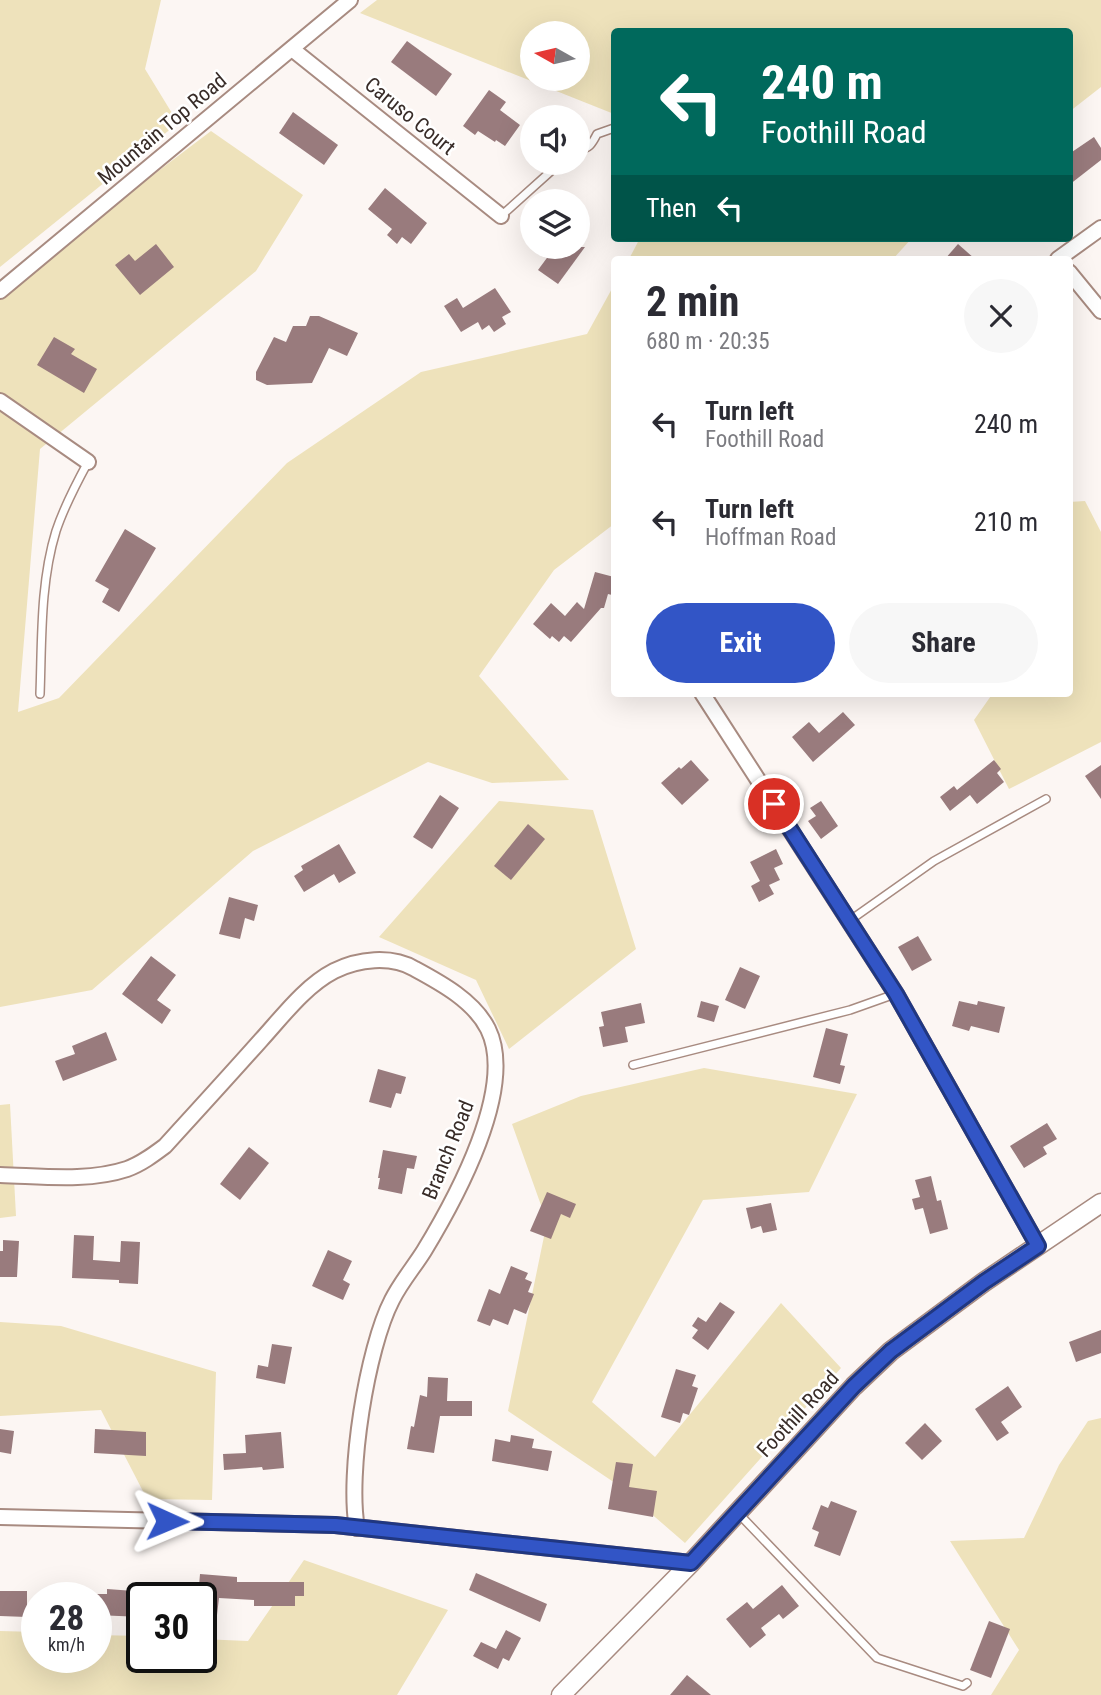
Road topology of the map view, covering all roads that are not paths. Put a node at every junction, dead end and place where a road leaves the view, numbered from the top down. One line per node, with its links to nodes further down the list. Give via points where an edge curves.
1 (350, 0): 2 (street, Mountain Top Road)
2 (292, 49): 6 (street, Caruso Court); 10 (street, Mountain Top Road)
3 (611, 129): 4 (lane, via 597,134)
4 (590, 145)
5 (546, 175): 6 (lane)
6 (501, 216)
7 (1101, 228): 8 (street)
8 (1062, 256)
9 (1073, 277): 11 (street)
10 (0, 291)
11 (1101, 311)
12 (0, 401): 13 (street)
13 (88, 462): 14 (lane, via 61,519 47,567)
14 (40, 694)
15 (705, 697): 17 (street)
16 (1046, 799): 17 (lane, via 934,861)
17 (849, 920): 18 (street)
18 (896, 994): 19 (lane); 22 (street)
19 (634, 1065)
20 (0, 1175): 25 (street, Branch Road, via 86,1176 119,1171 146,1160 165,1146 296,1002 332,972 349,965 368,960 397,962 414,968 471,1006 492,1041 493,1093 457,1193 392,1300 375,1344 357,1442)
21 (1101, 1203): 22 (street, Foothill Road)
22 (1038, 1246): 23 (street, Foothill Road, via 891,1351)
23 (737, 1512): 26 (street, Foothill Road); 27 (lane, via 877,1658 963,1686)
24 (0, 1517): 25 (street)
25 (357, 1528): 26 (street)
26 (691, 1563): 28 (street, Foothill Road)
27 (967, 1683)
28 (561, 1695)

